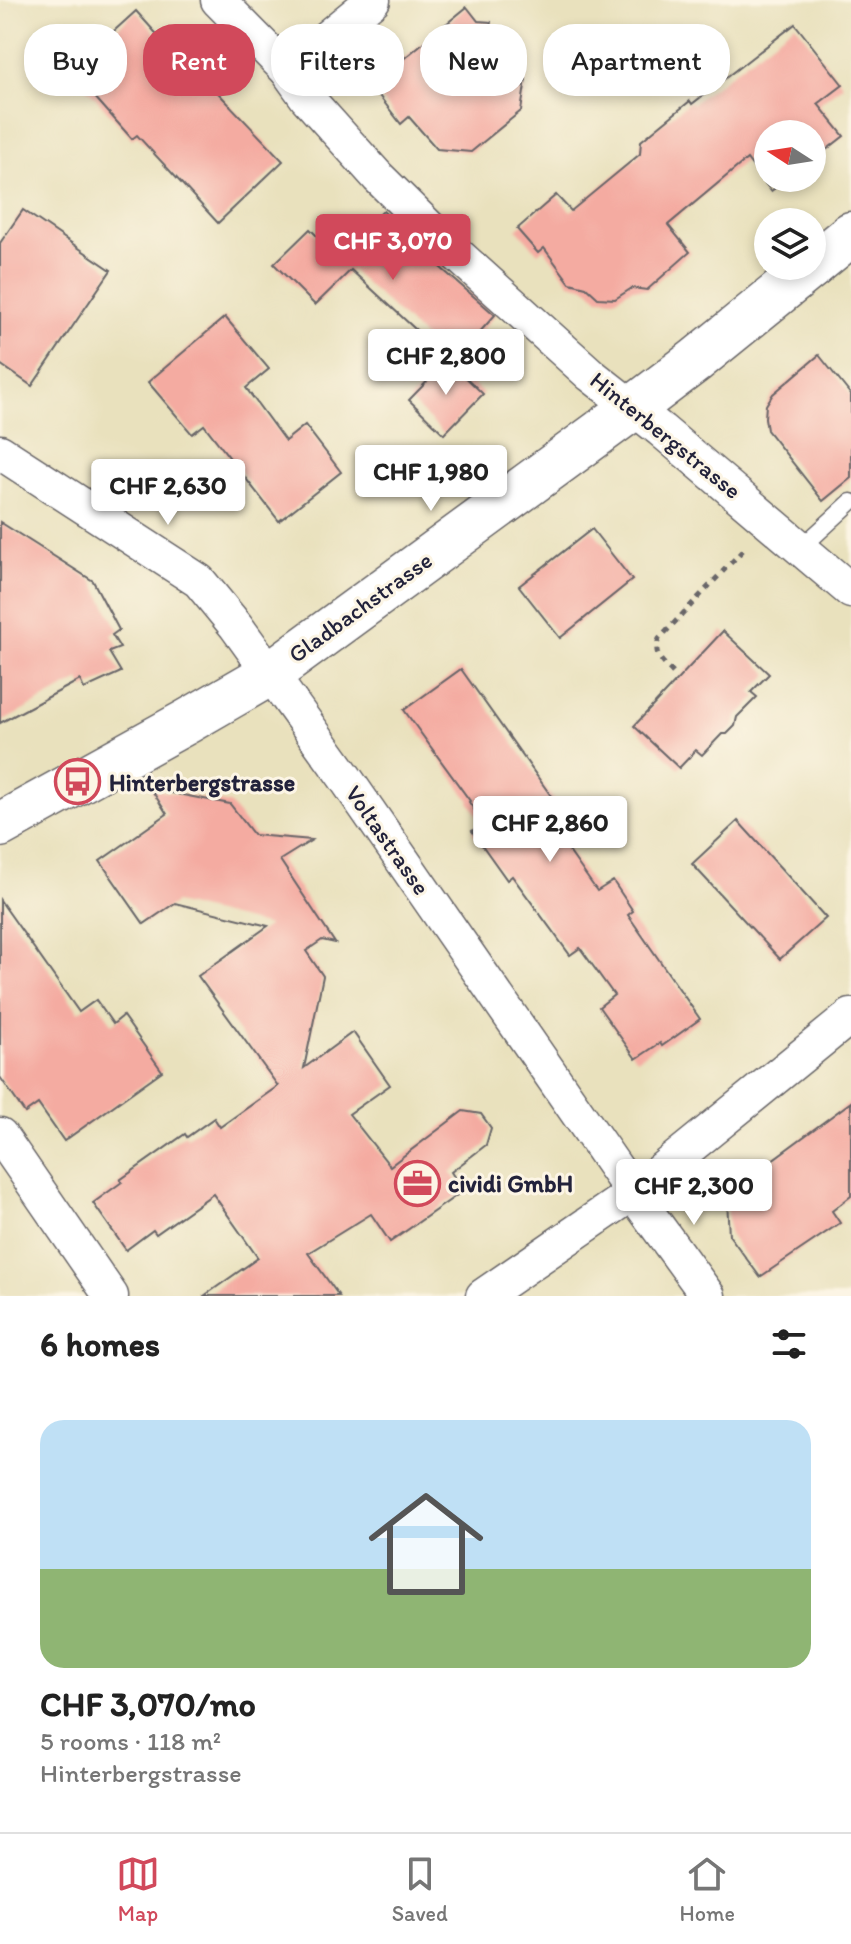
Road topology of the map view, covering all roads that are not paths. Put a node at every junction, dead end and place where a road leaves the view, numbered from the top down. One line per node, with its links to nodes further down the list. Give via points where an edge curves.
1 (218, 0): 4 (street, Hinterbergstrasse)
2 (373, 0): 3 (street)
3 (344, 24)
4 (271, 54)
5 (306, 96): 9 (street, Hinterbergstrasse, via 449,247)
6 (851, 234): 7 (street, Gladbachstrasse)
7 (826, 255)
8 (795, 280): 9 (street, Gladbachstrasse)
9 (633, 408): 12 (street, Hinterbergstrasse); 14 (street, Gladbachstrasse)
10 (0, 452): 14 (street, Voltastrasse, via 199,581)
11 (851, 502): 12 (lane)
12 (801, 548): 13 (street, Hinterbergstrasse)
13 (851, 591)
14 (271, 673): 15 (street, Gladbachstrasse); 18 (street, Voltastrasse)
15 (0, 825)
16 (851, 1016): 18 (street)
17 (0, 1135): 19 (street)
18 (633, 1193): 20 (street); 21 (street, Voltastrasse)
19 (111, 1296)
20 (483, 1296)
21 (708, 1296)

